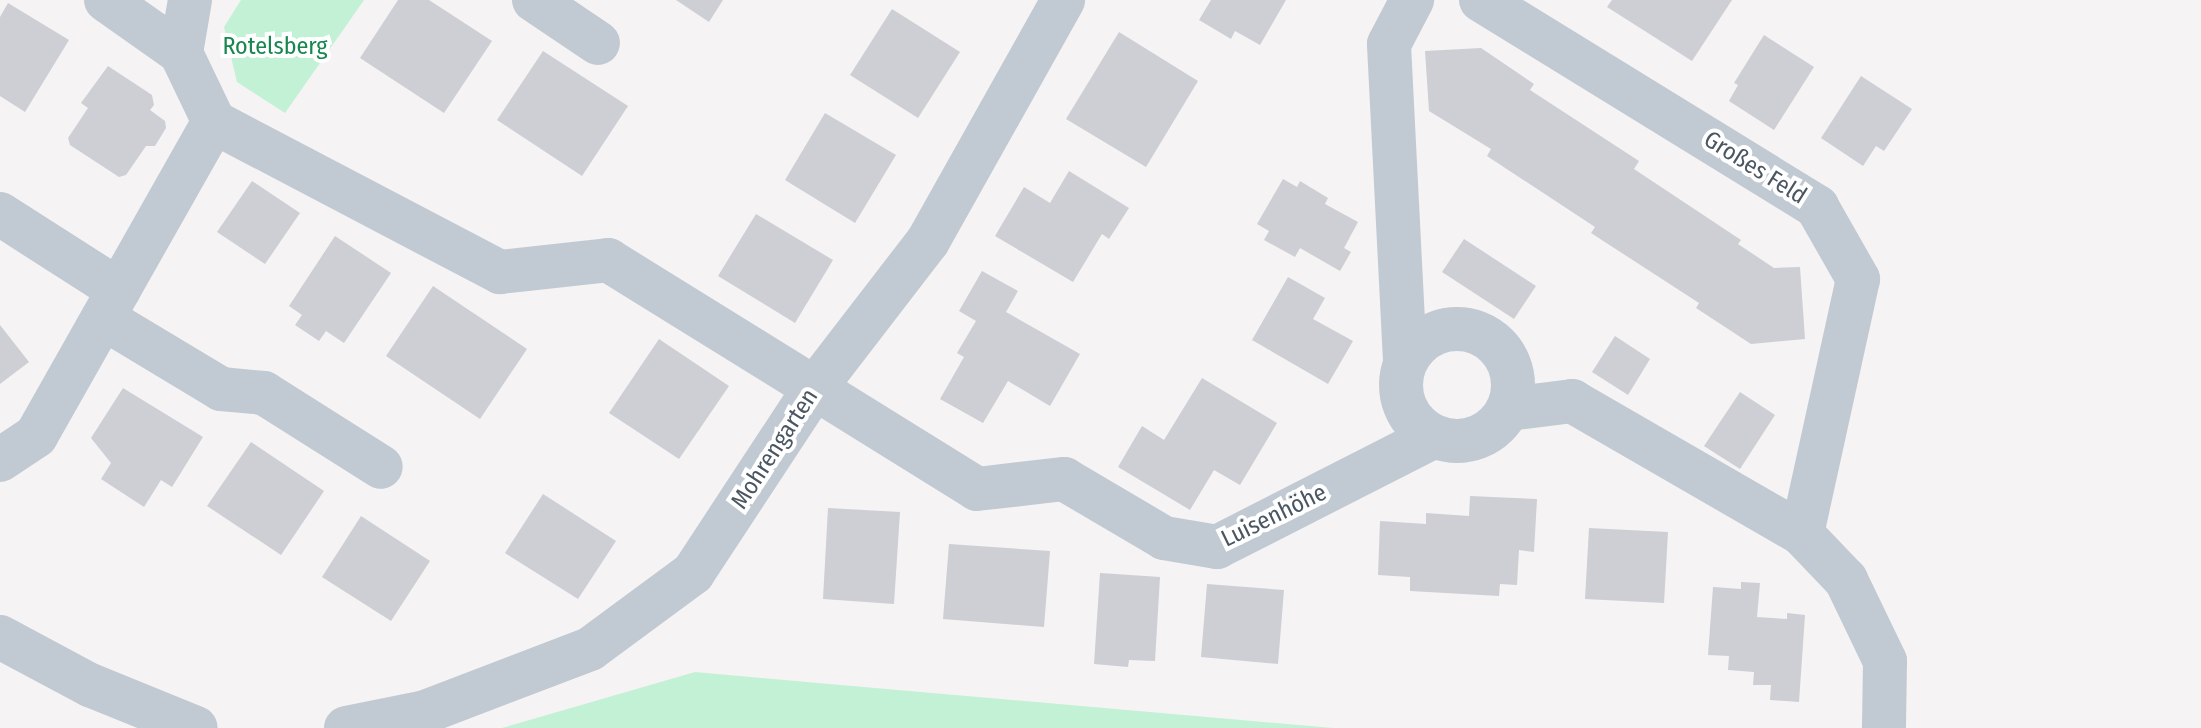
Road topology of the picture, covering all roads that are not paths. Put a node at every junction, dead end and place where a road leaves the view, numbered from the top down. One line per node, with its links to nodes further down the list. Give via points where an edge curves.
1 (106, 0): 8 (street)
2 (190, 0): 8 (street)
3 (534, 0): 7 (street)
4 (1063, 0): 13 (street, Mohrengarten, via 928,241)
5 (1412, 0): 12 (street, via 1389,44)
6 (1481, 0): 18 (street, Großes Feld, via 1817,207 1858,279)
7 (598, 43)
8 (181, 53): 9 (street)
9 (214, 122): 11 (street); 13 (street, via 500,272 608,260)
10 (0, 214): 11 (street)
11 (111, 304): 16 (street, via 36,436); 17 (street, via 221,389 264,393)
12 (1405, 361): 14 (street, via 1437,331 1481,333 1511,365 1514,388); 15 (street, via 1400,383 1404,405 1415,424)
13 (814, 389): 15 (street, Luisenhöhe, via 977,489 1064,479 1164,538 1217,547); 21 (street, Mohrengarten, via 693,573 590,649 425,712)
14 (1509, 409): 15 (street, Luisenhöhe, via 1496,427 1477,438 1455,442); 18 (street, via 1572,401)
15 (1433, 437)
16 (0, 460)
17 (381, 467)
18 (1802, 534): 22 (street, via 1846,580 1885,661)
19 (0, 637): 20 (street, via 90,685)
20 (196, 728)
21 (346, 728)
22 (1884, 728)

